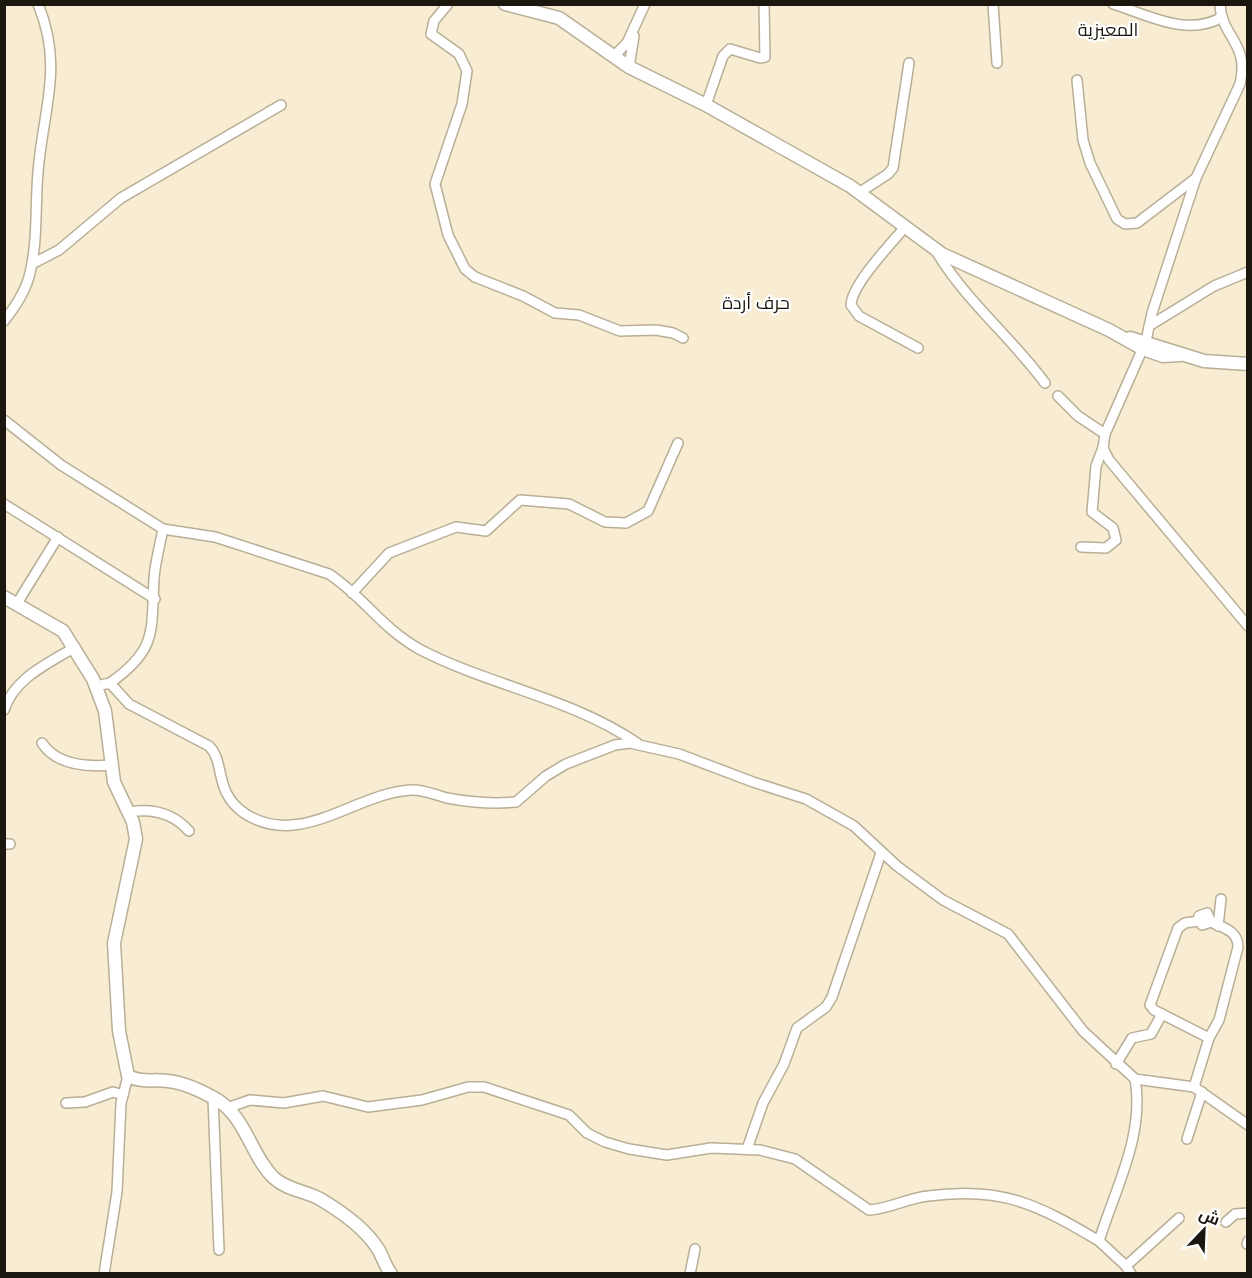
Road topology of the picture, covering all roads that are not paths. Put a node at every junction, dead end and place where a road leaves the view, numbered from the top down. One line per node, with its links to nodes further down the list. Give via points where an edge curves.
1 (38, 4): 23 (street, via 50,45 52,69 39,158)
2 (448, 4): 27 (street, via 434,21 431,34 459,54 467,76 435,189 448,235 465,269 555,313 579,315 620,331 656,330)
3 (506, 4): 11 (main road, via 559,18)
4 (645, 4): 10 (street)
5 (765, 4): 18 (street, via 765,57 729,49)
6 (993, 4): 14 (street)
7 (1113, 4): 9 (street, via 1185,25)
8 (1220, 4): 9 (street)
9 (1222, 17): 12 (street)
10 (638, 22): 11 (street, via 627,43); 15 (street)
11 (613, 57): 15 (main road)
12 (1245, 57): 19 (street, via 1240,84)
13 (909, 63): 20 (street, via 893,168)
14 (997, 63)
15 (629, 67): 18 (main road)
16 (1077, 80): 19 (street, via 1083,140 1117,219 1125,224 1137,223)
17 (281, 105): 23 (street, via 121,198 59,250)
18 (706, 105): 20 (main road)
19 (1196, 178): 26 (street)
20 (860, 192): 21 (main road)
21 (905, 227): 22 (main road); 29 (street, via 874,265 851,305 859,316)
22 (934, 249): 28 (main road); 31 (street, via 952,278 1019,349)
23 (32, 264): 25 (street, via 22,296)
24 (1248, 272): 26 (street, via 1215,286)
25 (4, 321)
26 (1149, 326): 28 (street)
27 (683, 338)
28 (1144, 345): 30 (main road, via 1163,356); 34 (street)
29 (918, 348)
30 (1248, 364)
31 (1045, 383)
32 (1058, 396): 34 (street)
33 (6, 424): 38 (street, via 61,465)
34 (1105, 434): 36 (street)
35 (678, 443): 41 (street, via 648,511 634,520 612,524 569,504 520,500 490,530 456,527 389,553)
36 (1103, 448): 40 (street, via 1096,466 1092,512 1113,528 1116,540 1106,548); 45 (street)
37 (4, 504): 39 (street)
38 (163, 529): 41 (street, via 210,535 318,569); 43 (street, via 155,570)
39 (57, 537): 43 (street); 44 (street)
40 (1081, 547)
41 (352, 593): 51 (street, via 393,633 419,648 490,680 588,715)
42 (4, 597): 44 (main road)
43 (155, 599): 47 (street, via 142,653)
44 (16, 605): 46 (main road, via 56,625)
45 (1248, 626)
46 (75, 647): 48 (main road); 49 (street, via 20,683)
47 (110, 683): 48 (street); 51 (street, via 129,704 209,746 216,754 225,792 236,806 255,818 278,825 316,822 342,809 413,789 455,799 516,802 566,764 615,745)
48 (96, 686): 52 (main road, via 105,711)
49 (4, 710)
50 (42, 743): 52 (street, via 52,753 76,764)
51 (638, 744): 55 (street, via 679,754 806,799 854,826)
52 (111, 765): 53 (main road, via 118,794)
53 (129, 812): 54 (street, via 159,812); 61 (main road, via 135,829 134,853 114,943 119,1031)
54 (189, 831)
55 (881, 853): 60 (street, via 943,900 1008,934 1083,1031); 70 (street, via 832,997 826,1007 796,1028)
56 (1221, 899): 57 (street)
57 (1214, 924): 58 (street, via 1205,913 1198,921 1178,928 1150,1000 1151,1008); 59 (street, via 1233,933 1238,947 1219,1020)
58 (1161, 1014): 59 (street); 60 (street, via 1151,1034 1132,1038)
59 (1209, 1038): 63 (street)
60 (1116, 1064): 62 (street)
61 (128, 1076): 64 (street); 65 (main road, via 144,1082 174,1082)
62 (1135, 1079): 63 (street); 74 (street, via 1135,1123 1121,1181)
63 (1198, 1090): 68 (street); 69 (street)
64 (123, 1095): 66 (street, via 113,1092 85,1102); 78 (street, via 117,1192)
65 (213, 1098): 67 (main road); 76 (street)
66 (66, 1102)
67 (227, 1108): 70 (street, via 250,1100 284,1103 316,1096 368,1107 484,1087 569,1115 587,1133 629,1149 667,1155 711,1148); 79 (main road, via 273,1177 317,1198 364,1232 378,1248)
68 (1248, 1125)
69 (1187, 1138)
70 (747, 1149): 74 (street, via 769,1151 802,1162 869,1210 926,1196 982,1192 1050,1212)
71 (1248, 1213): 73 (street, via 1235,1214)
72 (1179, 1218): 77 (street)
73 (1226, 1222)
74 (1099, 1241): 77 (street)
75 (695, 1249): 80 (street)
76 (219, 1250)
77 (1129, 1270)
78 (105, 1274)
79 (391, 1274)
80 (690, 1274)

